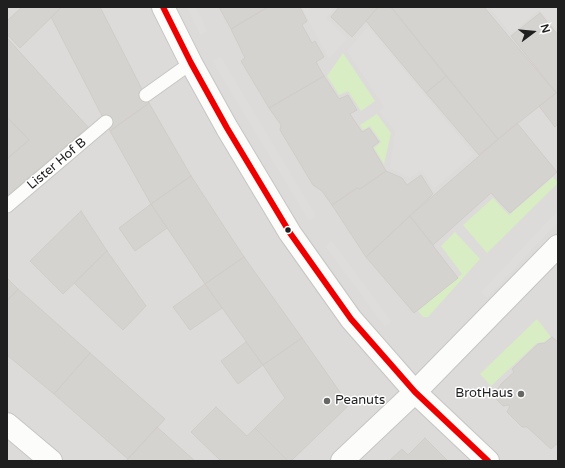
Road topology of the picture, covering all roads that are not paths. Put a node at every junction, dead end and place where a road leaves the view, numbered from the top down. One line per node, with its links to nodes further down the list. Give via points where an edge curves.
1 (163, 7): 2 (street)
2 (191, 63): 3 (lane); 7 (street, via 290,233 351,319)
3 (146, 95)
4 (106, 122): 5 (lane, Lister Hof B)
5 (7, 206)
6 (558, 246): 7 (street)
7 (415, 392): 10 (street); 11 (street)
8 (7, 424): 9 (street)
9 (51, 461)
10 (342, 461)
11 (488, 461)

